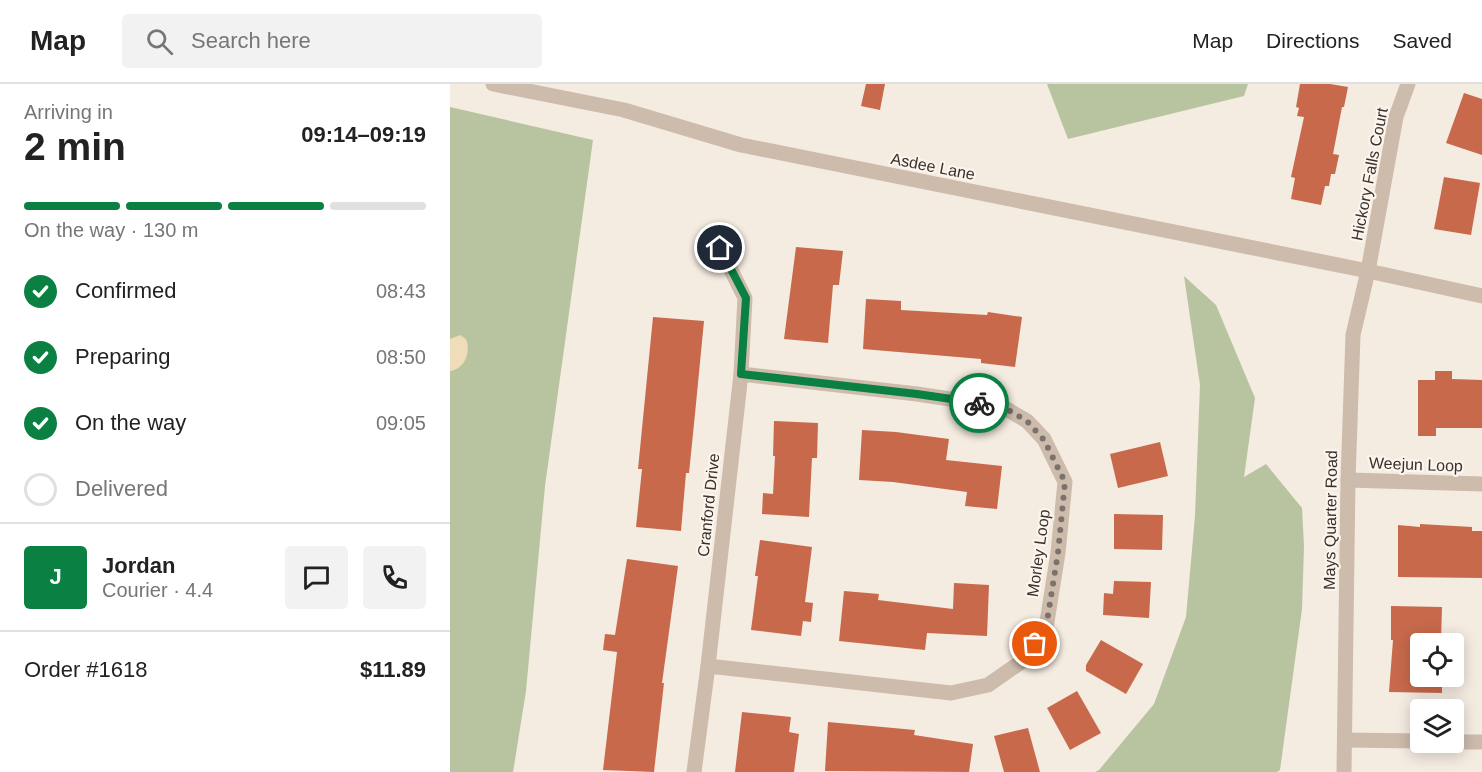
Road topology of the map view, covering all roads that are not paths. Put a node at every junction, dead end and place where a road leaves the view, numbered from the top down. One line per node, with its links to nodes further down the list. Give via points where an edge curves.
1 (493, 84): 4 (street, Asdee Lane, via 624,110 741,146)
2 (1408, 84): 4 (street, Hickory Falls Court, via 1396,117)
3 (720, 248): 6 (street, Cranford Drive, via 746,298)
4 (1368, 271): 5 (street, Asdee Lane); 7 (street, Mays Quarter Road, via 1353,335)
5 (1482, 296)
6 (741, 374): 9 (street, Cranford Drive); 9 (street, Morley Loop, via 1003,407 1027,421 1044,440 1065,482 1058,553 1046,628 1024,660 988,686 951,693)
7 (1348, 480): 8 (street, Weejun Loop); 10 (street, Mays Quarter Road)
8 (1482, 484)
9 (708, 666): 14 (street, Cranford Drive)
10 (1346, 740): 11 (street); 15 (street, Mays Quarter Road)
11 (1410, 741)
12 (1464, 742): 13 (street)
13 (1482, 742)
14 (694, 772)
15 (1344, 772)

